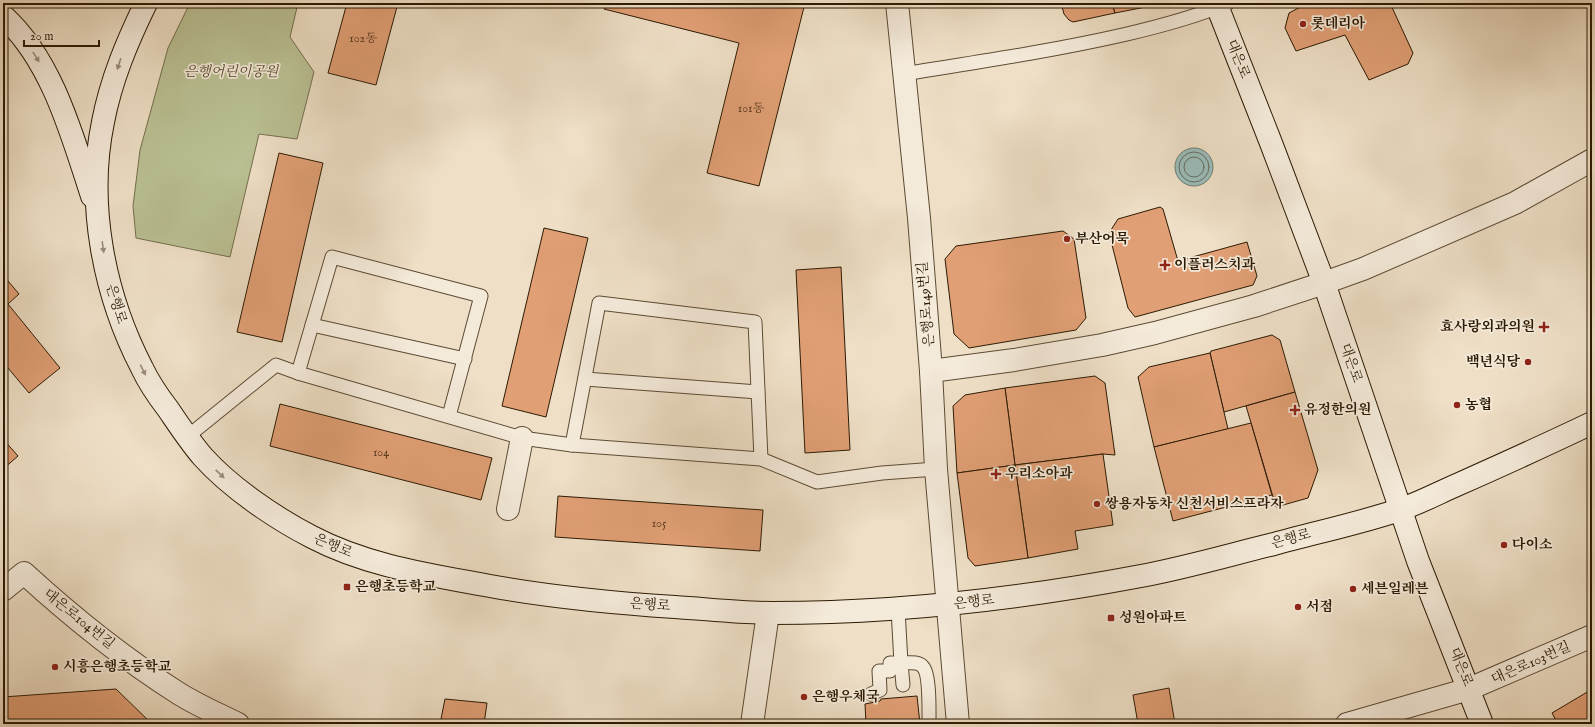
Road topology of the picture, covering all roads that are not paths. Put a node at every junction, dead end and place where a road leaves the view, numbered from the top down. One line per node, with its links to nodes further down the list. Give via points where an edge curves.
1 (146, 3): 7 (street, 은행로, one-way to 7, via 119,61 102,125 97,186)
2 (897, 3): 5 (street, 은행로149번길)
3 (1220, 5): 5 (lane, via 1168,24 1071,46); 8 (street, 대은로)
4 (3, 16): 7 (street, one-way to 7, via 30,48 50,80 72,134)
5 (903, 74): 11 (street, 은행로149번길, via 919,218)
6 (1592, 160): 8 (street, via 1515,203)
7 (98, 215): 17 (street, 은행로, one-way to 17, via 109,283 121,322 149,382)
8 (1324, 283): 11 (street, via 1254,306 1102,345); 23 (street, 대은로)
9 (312, 325): 10 (lane); 10 (lane, via 332,258 482,296); 12 (lane)
10 (464, 359): 15 (lane)
11 (931, 371): 21 (street, 은행로149번길)
12 (298, 373): 15 (lane); 17 (lane, via 276,365)
13 (585, 379): 14 (lane); 14 (lane, via 599,303 755,322); 19 (lane)
14 (758, 392): 20 (lane)
15 (449, 416): 18 (lane)
16 (1592, 423): 23 (street, 은행로)
17 (187, 437): 27 (street, 은행로, one-way to 27, via 204,459 234,486 284,521 316,540 371,561 518,591 637,604)
18 (522, 438): 19 (lane); 22 (street)
19 (572, 445): 20 (lane)
20 (761, 459): 21 (lane, via 817,482)
21 (936, 469): 25 (street, 은행로149번길)
22 (508, 509)
23 (1400, 510): 25 (street, 은행로, via 1155,573 1049,592); 31 (street, 대은로)
24 (3, 590): 33 (street, 대은로104번길, via 24,573 71,615 137,665 179,694)
25 (948, 605): 26 (street, 은행로); 36 (street, 은행로149번길)
26 (898, 609): 27 (street, 은행로); 29 (lane)
27 (768, 613): 34 (street)
28 (1592, 636): 31 (street, 대은로103번길)
29 (902, 663): 30 (lane); 32 (lane, via 890,663 890,671 878,671 880,690); 35 (lane, via 918,663 927,676)
30 (903, 685)
31 (1469, 689): 37 (street); 38 (street, 대은로)
32 (872, 694)
33 (238, 724)
34 (752, 724)
35 (929, 724)
36 (958, 724)
37 (1347, 724)
38 (1482, 724)

